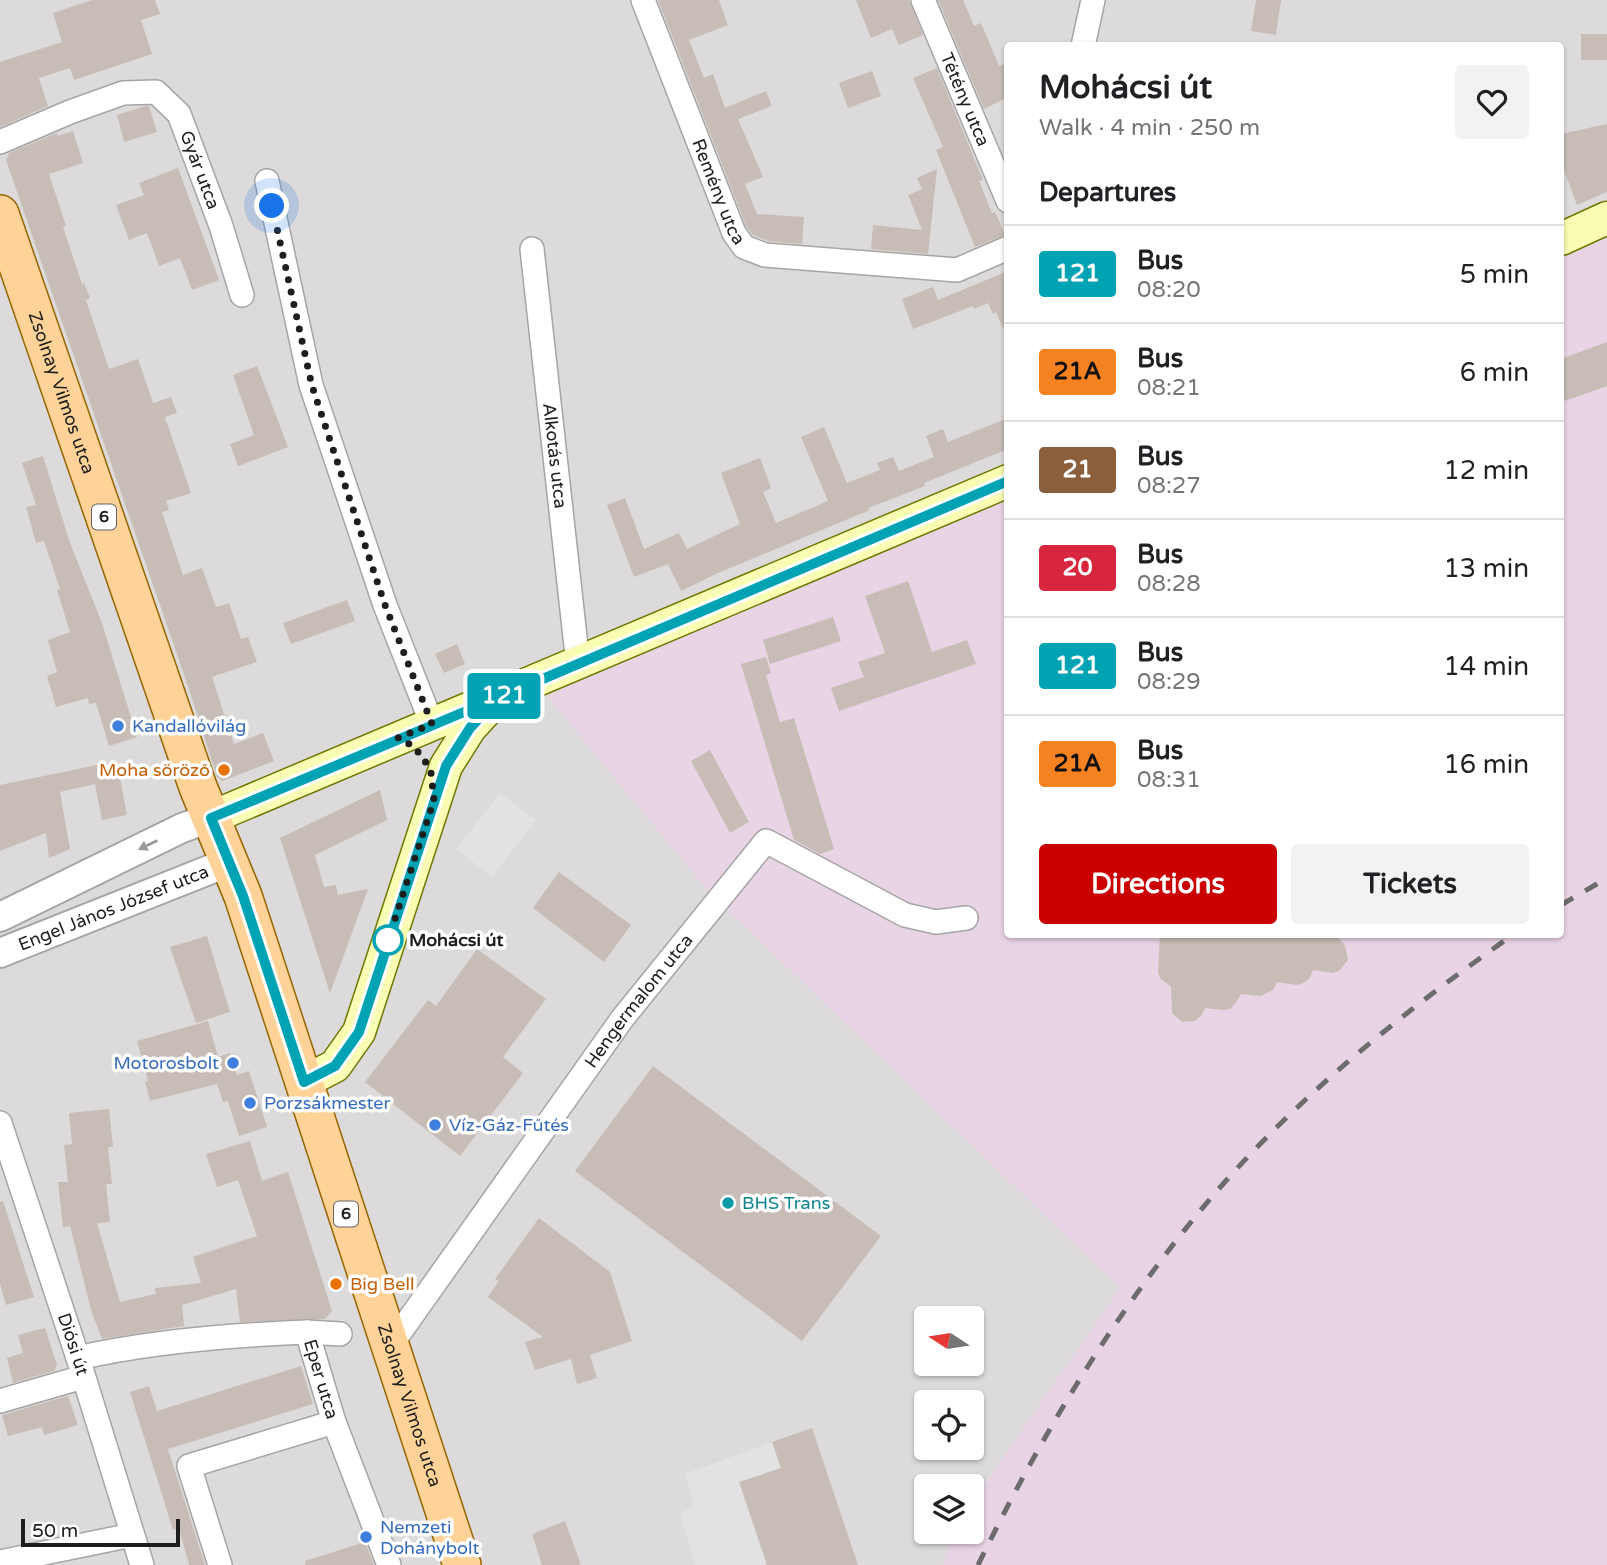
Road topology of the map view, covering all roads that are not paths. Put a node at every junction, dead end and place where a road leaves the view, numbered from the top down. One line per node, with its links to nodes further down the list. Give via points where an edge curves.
1 (643, 0): 12 (street, Remény utca, via 734,233 744,247 765,256 957,270)
2 (923, 0): 7 (street, Tétény utca)
3 (1093, 0): 4 (street)
4 (1084, 42)
5 (0, 142): 13 (street, Gyár utca, via 123,93 156,92 179,114)
6 (267, 181): 17 (street, via 312,386 385,605)
7 (1004, 192)
8 (0, 215): 20 (main road, Zsolnay Vilmos utca / 6)
9 (1607, 218): 10 (main road)
10 (1564, 238)
11 (531, 249): 15 (street, Alkotás utca)
12 (1004, 250)
13 (242, 295)
14 (1004, 483): 15 (main road)
15 (578, 664): 16 (main road)
16 (498, 698): 17 (main road); 19 (main road, via 470,728 446,766)
17 (432, 724): 18 (main road)
18 (398, 738): 19 (main road, via 424,759); 20 (main road)
19 (434, 800): 25 (main road, via 359,1032 335,1066)
20 (211, 818): 21 (main road, Zsolnay Vilmos utca / 6); 22 (street, Engel János József utca, one-way to 22)
21 (229, 862): 24 (street, Engel János József utca); 25 (main road, Zsolnay Vilmos utca / 6)
22 (0, 917)
23 (966, 918): 30 (street, Hengermalom utca, via 936,922 905,915 766,841 622,1019)
24 (0, 953)
25 (304, 1082): 30 (main road, Zsolnay Vilmos utca / 6)
26 (0, 1123): 27 (street, Diósi út)
27 (8, 1177): 31 (street, Diósi út)
28 (307, 1332): 29 (street); 31 (street, Eper utca, via 142,1347); 33 (street, Eper utca)
29 (340, 1334)
30 (391, 1345): 39 (main road, Zsolnay Vilmos utca / 6)
31 (80, 1368): 32 (street, Eper utca); 34 (street, Diósi út)
32 (0, 1401)
33 (334, 1422): 37 (street, via 189,1466); 38 (street, Eper utca)
34 (132, 1535): 35 (street); 36 (street, Diósi út)
35 (0, 1562)
36 (142, 1565)
37 (220, 1565)
38 (389, 1565)
39 (462, 1565)

